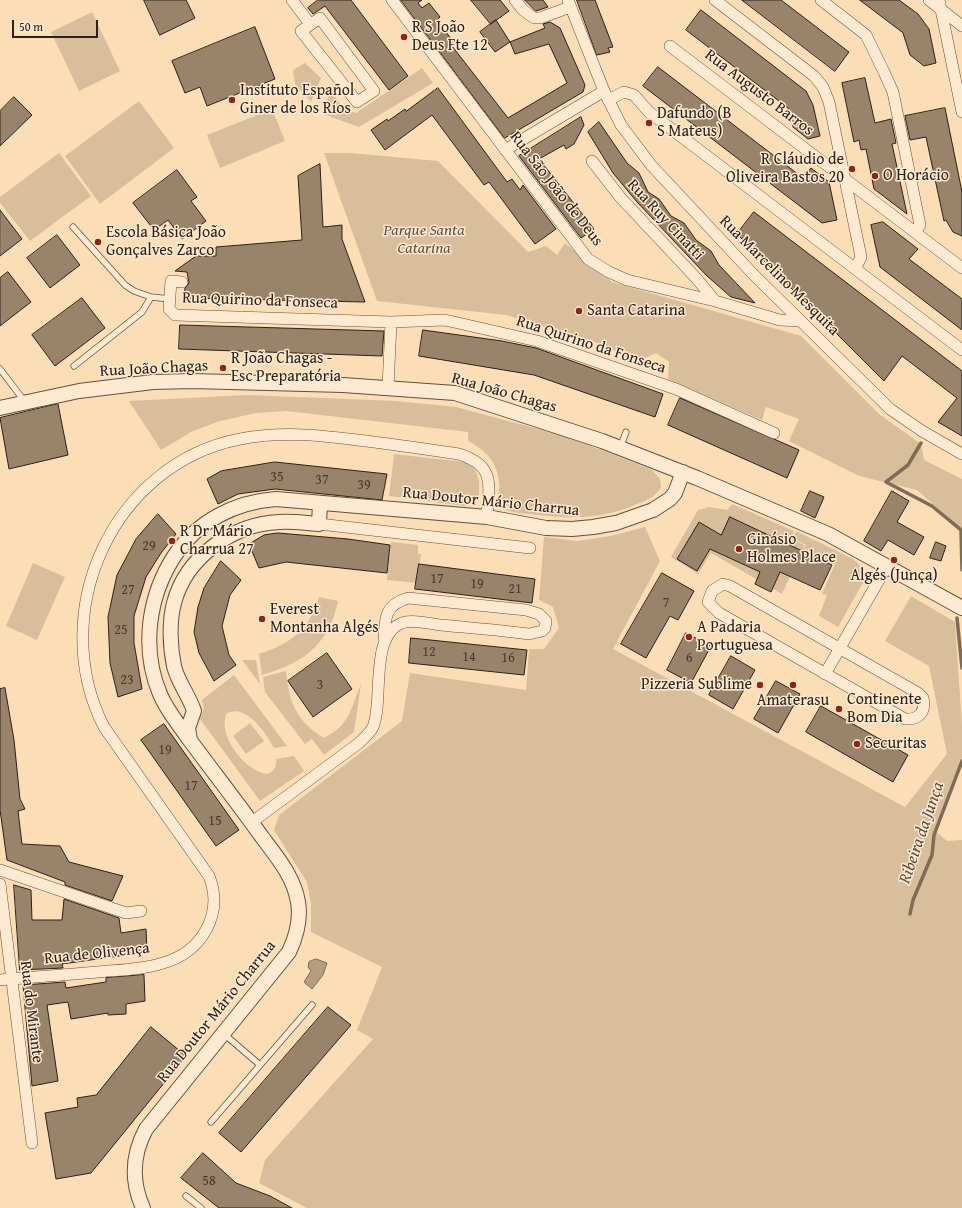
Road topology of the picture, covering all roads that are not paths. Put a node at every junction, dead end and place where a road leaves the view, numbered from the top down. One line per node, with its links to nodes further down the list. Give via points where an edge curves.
1 (292, 0): 9 (street)
2 (392, 0): 14 (street, Rua São João de Deus)
3 (715, 0): 16 (street, via 820,83 829,102)
4 (821, 0): 18 (street, via 866,34 893,92 920,224)
5 (929, 0): 8 (street)
6 (517, 2): 7 (street, via 528,16 534,18 540,18)
7 (569, 3): 12 (street, Rua Marcelino Mesquita)
8 (939, 4): 10 (street); 13 (street)
9 (310, 24): 9 (street, via 301,31 357,102 374,90 320,18)
10 (962, 26)
11 (670, 46): 16 (street, Rua Augusto Barros)
12 (606, 95): 14 (street); 20 (street, via 624,92 634,95 650,112); 25 (street, Rua Marcelino Mesquita, via 622,124 651,165 700,219)
13 (962, 110)
14 (506, 150): 24 (street, Rua São João de Deus, via 588,258 609,272 628,280)
15 (592, 160): 24 (street, Rua Ruy Cinatti, via 620,197)
16 (845, 180): 18 (street, Rua Augusto Barros); 20 (street, via 861,257)
17 (73, 228): 22 (lane, via 125,285)
18 (915, 232): 19 (street, Rua Augusto Barros)
19 (962, 268)
20 (856, 269): 27 (street)
21 (182, 282): 23 (street, Rua Quirino da Fonseca, via 171,281)
22 (151, 298): 23 (lane); 28 (lane, via 142,312)
23 (170, 299): 26 (street, Rua Quirino da Fonseca, via 169,309 175,315)
24 (715, 301): 25 (street, Rua São João de Deus, via 780,320)
25 (801, 321): 36 (street, Rua Marcelino Mesquita, via 890,409 922,432)
26 (391, 322): 30 (street); 34 (street, Rua Quirino da Fonseca, via 445,320 537,340 676,389)
27 (962, 350)
28 (74, 366)
29 (0, 370): 31 (lane)
30 (388, 388): 31 (street, Rua João Chagas, via 176,382 110,386); 35 (street, Rua João Chagas, via 455,393)
31 (26, 402): 32 (street, Rua João Chagas)
32 (0, 408)
33 (626, 432): 35 (lane)
34 (774, 433)
35 (620, 448): 37 (street, Rua João Chagas)
36 (962, 454)
37 (683, 472): 40 (street, Rua Doutor Mário Charrua, via 670,499 652,510 593,528 546,528); 44 (street, Rua João Chagas, via 828,534)
38 (300, 501): 39 (street, Rua Doutor Mário Charrua); 41 (street); 50 (street, Rua Doutor Mário Charrua, via 258,500 224,512 190,537 166,568 158,584 153,604 149,644 160,694)
39 (320, 503): 40 (street, Rua Doutor Mário Charrua); 42 (street)
40 (487, 517): 56 (street, Rua de Olivença, via 490,482 487,475 472,458 452,453 306,434 241,438 218,444 166,470 128,508 100,552 84,604 82,640 87,682 93,704 112,740 209,876 213,885 214,911 209,925 200,938 178,957 163,963 125,970)
41 (300, 522): 42 (street); 49 (street, via 278,522 231,536 203,555 181,584 174,603 172,650 177,676)
42 (319, 524): 43 (street)
43 (530, 548)
44 (887, 566): 45 (street, Rua João Chagas); 47 (street)
45 (962, 608)
46 (384, 641): 46 (street, via 403,622 529,634 542,632 546,621 539,614 526,610 408,598 393,605 387,613); 52 (street, via 376,714 369,733)
47 (840, 648): 48 (street); 48 (street, via 918,693 923,698 923,710 919,717 905,719); 48 (street, via 730,586 723,584 712,591 708,602 714,609)
48 (825, 674)
49 (194, 711): 50 (street, via 183,717); 51 (street, via 188,728)
50 (172, 715): 51 (street, Rua Doutor Mário Charrua)
51 (191, 741): 52 (street, Rua Doutor Mário Charrua)
52 (252, 822): 58 (street, Rua Doutor Mário Charrua, via 291,879 296,891 299,914 294,942 289,952)
53 (0, 870): 55 (street, via 126,913)
54 (0, 884): 56 (street, Rua do Mirante)
55 (141, 911)
56 (5, 979): 61 (street, Rua do Mirante)
57 (312, 1005): 59 (lane)
58 (223, 1033): 59 (lane); 63 (street, Rua Doutor Mário Charrua, via 160,1110 142,1137 134,1175 138,1198)
59 (260, 1065): 60 (lane)
60 (211, 1122)
61 (32, 1143)
62 (186, 1196): 64 (lane)
63 (143, 1208)
64 (201, 1208)

